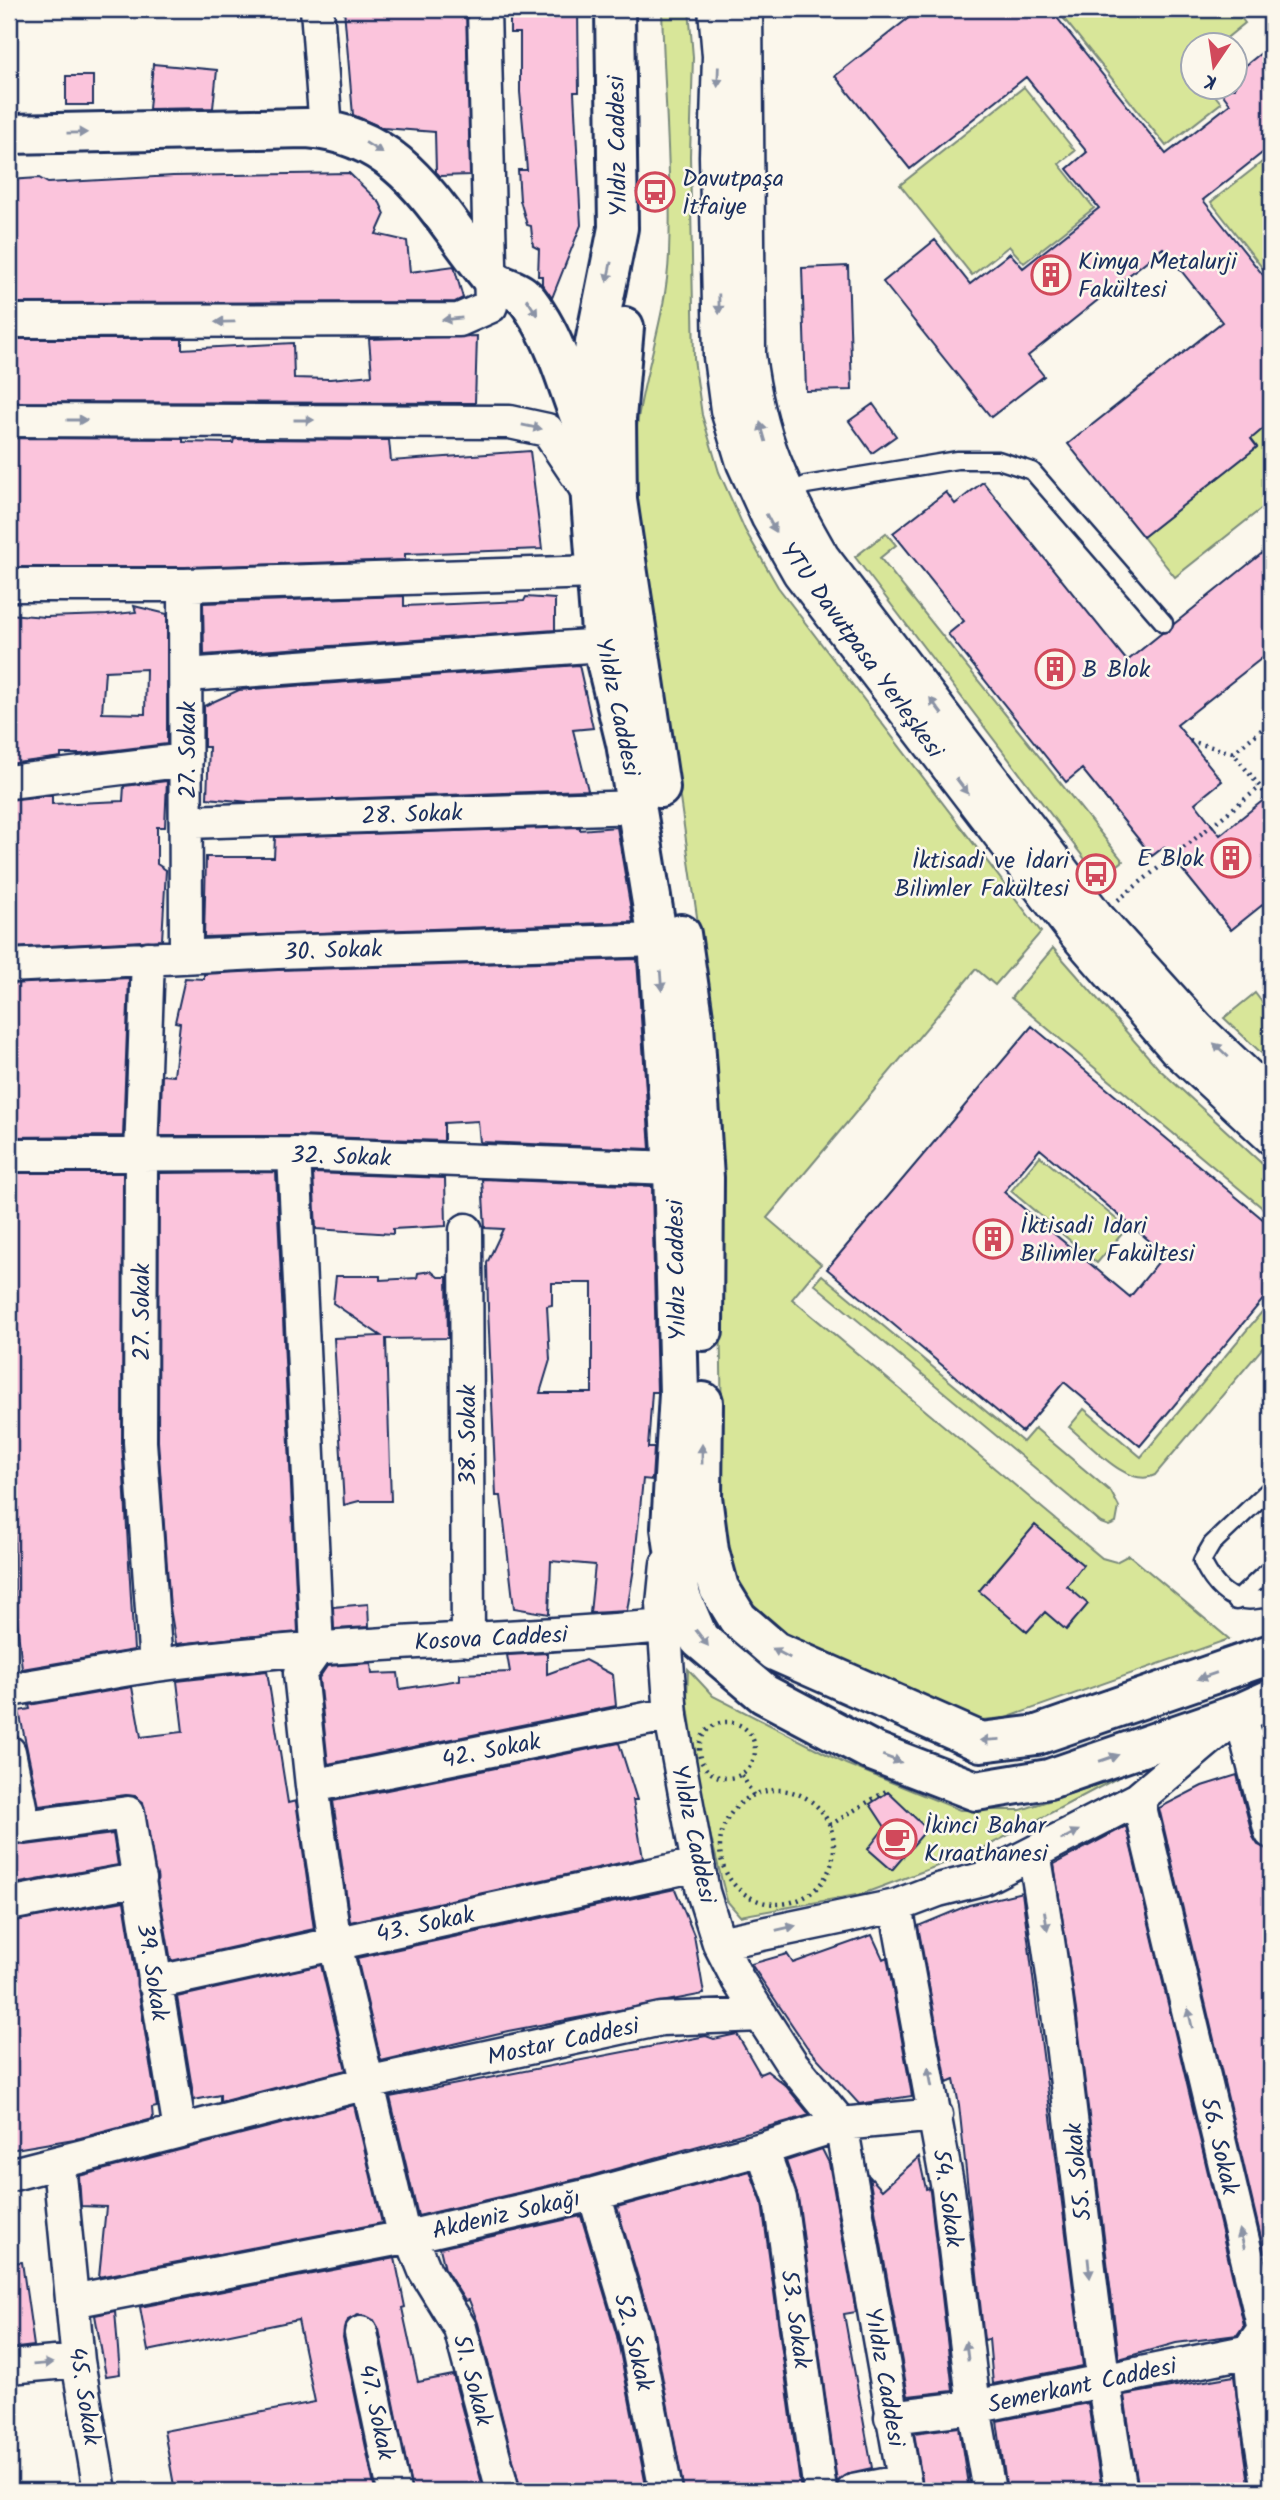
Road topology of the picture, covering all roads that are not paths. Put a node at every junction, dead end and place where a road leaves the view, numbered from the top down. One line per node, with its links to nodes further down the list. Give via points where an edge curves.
1 (317, 9): 7 (street)
2 (484, 9): 9 (street)
3 (615, 9): 12 (main road, Yıldız Caddesi, one-way to 12, via 618,228 595,343)
4 (638, 9): 44 (main road, Yıldız Caddesi, one-way to 4, via 1037,1735 981,1742 775,1651 738,1619 719,1588 702,1497 704,1178 694,1024 617,500 621,344 641,246)
5 (715, 9): 30 (street, YTU Davutpasa Yerleşkesi, one-way to 30, via 720,357 727,410 768,518 799,573 1075,934 1176,1050)
6 (746, 9): 13 (street, YTU Davutpasa Yerleşkesi, one-way to 6, via 769,453 749,355)
7 (326, 130): 8 (main road, one-way to 7); 9 (main road, one-way to 9, via 364,141 391,158 424,189)
8 (9, 134)
9 (492, 279): 10 (street, one-way to 10, via 491,306 459,320); 12 (main road, one-way to 12, via 525,296 542,324)
10 (9, 321)
11 (9, 420): 14 (street, one-way to 14, via 510,422 547,430)
12 (586, 433): 14 (main road, Yıldız Caddesi)
13 (788, 494): 18 (lane, via 806,485 957,460 998,460 1031,471); 29 (street, YTU Davutpasa Yerleşkesi, one-way to 13, via 1189,1019 1097,916 823,557)
14 (591, 496): 15 (main road, Yıldız Caddesi)
15 (596, 572): 17 (street); 19 (main road, Yıldız Caddesi)
16 (9, 585): 17 (street)
17 (185, 585): 20 (street, 27. Sokak)
18 (1164, 623)
19 (602, 645): 20 (street); 23 (main road, Yıldız Caddesi)
20 (186, 675): 21 (street, 27. Sokak)
21 (186, 760): 22 (street); 24 (street, 27. Sokak)
22 (9, 782)
23 (638, 807): 24 (street, 28. Sokak); 25 (main road, Yıldız Caddesi)
24 (187, 822): 26 (street, 27. Sokak)
25 (658, 940): 26 (street, 30. Sokak); 34 (main road, Yıldız Caddesi, one-way to 34)
26 (186, 957): 27 (street, 30. Sokak)
27 (148, 958): 28 (street, 30. Sokak); 31 (street, 27. Sokak)
28 (9, 966)
29 (1271, 1097)
30 (1271, 1138)
31 (141, 1154): 32 (street, 32. Sokak); 33 (street, 32. Sokak); 45 (street, 27. Sokak, via 140,1442)
32 (294, 1154): 34 (street, 32. Sokak); 43 (street)
33 (9, 1155)
34 (673, 1168): 37 (main road, Yıldız Caddesi, via 679,1394)
35 (466, 1230): 42 (street, 38. Sokak)
36 (1271, 1488): 40 (lane, via 1212,1544 1202,1561 1209,1575)
37 (671, 1528): 41 (street, Yıldız Caddesi); 47 (main road, one-way to 47, via 681,1597 699,1639 764,1694 872,1751 976,1791 1049,1779)
38 (1271, 1568): 40 (lane)
39 (1271, 1596): 40 (lane, via 1253,1603)
40 (1236, 1601)
41 (665, 1626): 42 (street, Kosova Caddesi); 48 (street, Yıldız Caddesi)
42 (468, 1640): 43 (street, Kosova Caddesi)
43 (317, 1649): 45 (street, Kosova Caddesi); 50 (street, 51. Sokak, via 300,1672)
44 (1271, 1654)
45 (156, 1665): 46 (street, Kosova Caddesi)
46 (9, 1690)
47 (1256, 1706): 51 (street); 52 (street)
48 (671, 1714): 50 (street, 42. Sokak); 54 (street, Yıldız Caddesi)
49 (9, 1752): 55 (street, 39. Sokak, via 24,1827 128,1813)
50 (312, 1786): 59 (street, 51. Sokak)
51 (1138, 1799): 53 (street, one-way to 51); 73 (street, 56. Sokak, one-way to 51, via 1264,2329)
52 (1271, 1832)
53 (1034, 1853): 57 (street, via 982,1879); 76 (street, 55. Sokak, one-way to 76, via 1062,2031)
54 (696, 1865): 58 (street, Yıldız Caddesi); 59 (street, 43. Sokak)
55 (140, 1879): 56 (street); 60 (street, 39. Sokak)
56 (9, 1904)
57 (896, 1906): 58 (street, one-way to 57); 63 (street, 54. Sokak, one-way to 57)
58 (719, 1943): 61 (street, Yıldız Caddesi)
59 (335, 1944): 60 (street, 43. Sokak); 62 (street, 51. Sokak)
60 (154, 1983): 65 (street, 39. Sokak)
61 (761, 2014): 62 (street, Mostar Caddesi, via 661,2020); 64 (street, Yıldız Caddesi, via 792,2064)
62 (368, 2083): 65 (street, Mostar Caddesi); 70 (street, 51. Sokak)
63 (936, 2115): 64 (street, Akdeniz Sokağı); 77 (street, 54. Sokak, one-way to 63)
64 (841, 2124): 66 (street, Akdeniz Sokağı); 78 (street, Yıldız Caddesi)
65 (180, 2131): 67 (street, Mostar Caddesi)
66 (762, 2149): 69 (street, Akdeniz Sokağı); 84 (street, 53. Sokak, via 780,2199)
67 (60, 2165): 68 (street, Mostar Caddesi); 71 (street, 45. Sokak)
68 (9, 2175)
69 (594, 2194): 70 (street, Akdeniz Sokağı); 83 (street, 52. Sokak, via 635,2332)
70 (407, 2237): 71 (street, Akdeniz Sokağı); 82 (street, 51. Sokak, via 460,2328)
71 (72, 2301): 74 (street, 45. Sokak)
72 (361, 2333): 81 (street, 47. Sokak)
73 (1261, 2348): 76 (street, Semerkant Caddesi); 88 (street, 56. Sokak, via 1254,2395)
74 (78, 2361): 75 (street, one-way to 74); 80 (street, 45. Sokak)
75 (9, 2367)
76 (1101, 2381): 77 (street, Semerkant Caddesi); 87 (street, 55. Sokak)
77 (974, 2407): 78 (street, Semerkant Caddesi); 86 (street, 54. Sokak)
78 (891, 2417): 79 (street, Yıldız Caddesi)
79 (905, 2486): 85 (street)
80 (100, 2491)
81 (394, 2491)
82 (503, 2491)
83 (667, 2491)
84 (820, 2491)
85 (853, 2491)
86 (989, 2491)
87 (1121, 2491)
88 (1269, 2491)

